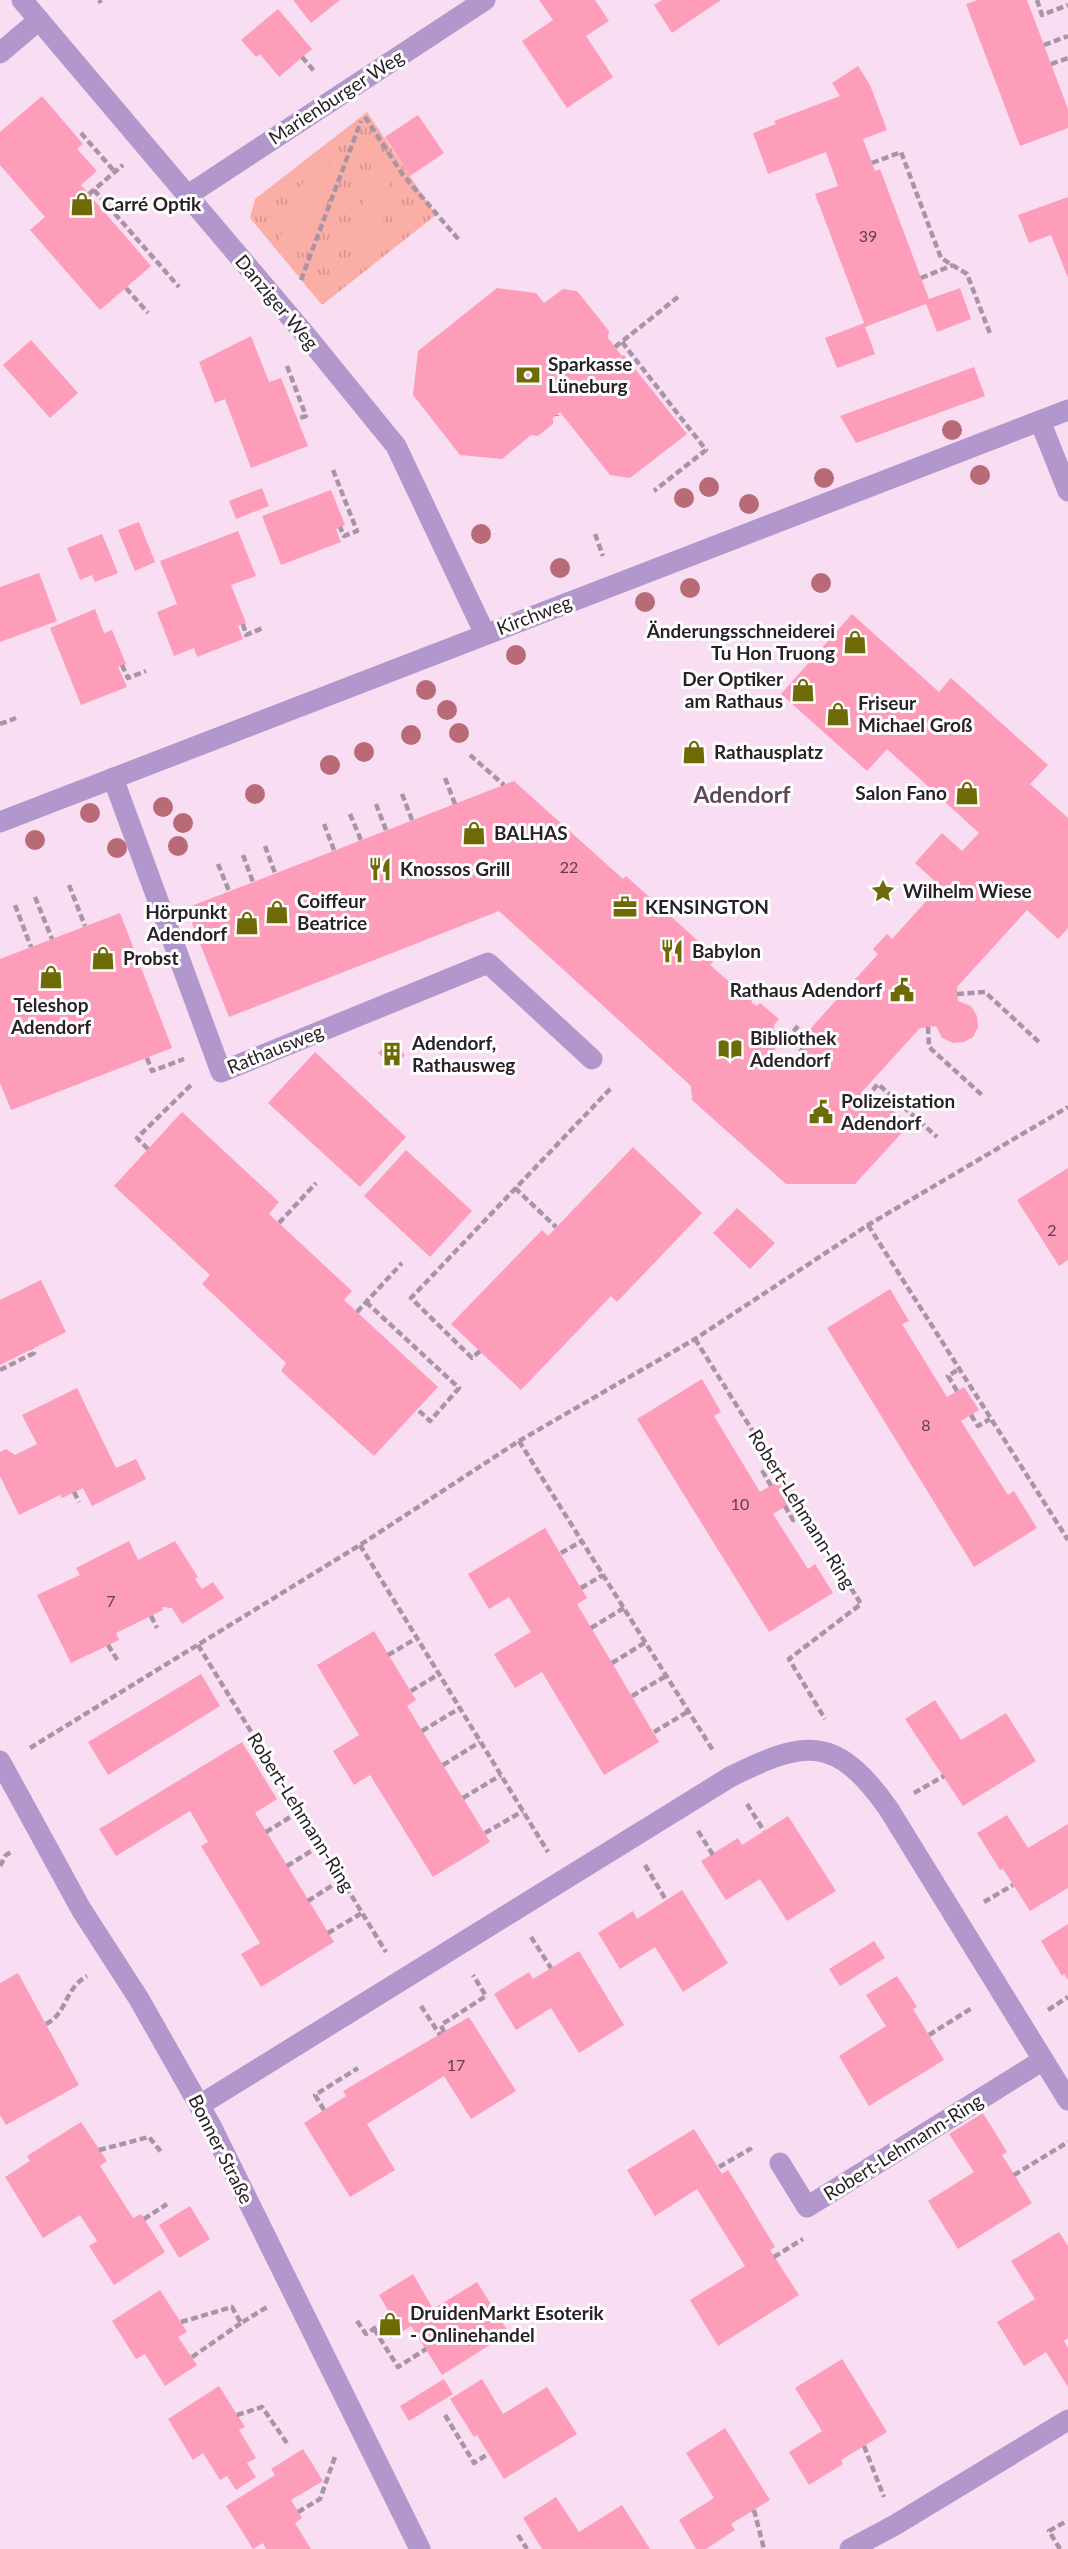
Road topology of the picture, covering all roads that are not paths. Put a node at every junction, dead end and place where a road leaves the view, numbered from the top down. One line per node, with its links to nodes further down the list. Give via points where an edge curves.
1 (22, 0): 3 (street, Danziger Weg)
2 (485, 0): 5 (street, Marienburger Weg)
3 (39, 20): 4 (street); 5 (street, Danziger Weg)
4 (0, 53)
5 (188, 195): 9 (street, Danziger Weg, via 396,446)
6 (1068, 410): 7 (street, Kirchweg)
7 (1040, 421): 8 (street); 9 (street, Kirchweg)
8 (1068, 491)
9 (485, 634): 10 (street, Kirchweg)
10 (113, 778): 11 (street, Kirchweg); 12 (street, Rathausweg, via 221,1072 488,964)
11 (0, 822)
12 (592, 1059)
13 (1, 1763): 16 (street, Bonner Straße, via 63,1878)
14 (1043, 2060): 15 (street); 16 (street, via 888,1808 851,1764 815,1748 768,1758 730,1777); 17 (street, Robert-Lehmann-Ring, via 807,2207)
15 (1068, 2100)
16 (200, 2105): 19 (street, Bonner Straße)
17 (780, 2163)
18 (1068, 2420): 20 (street)
19 (420, 2549)
20 (850, 2549)

